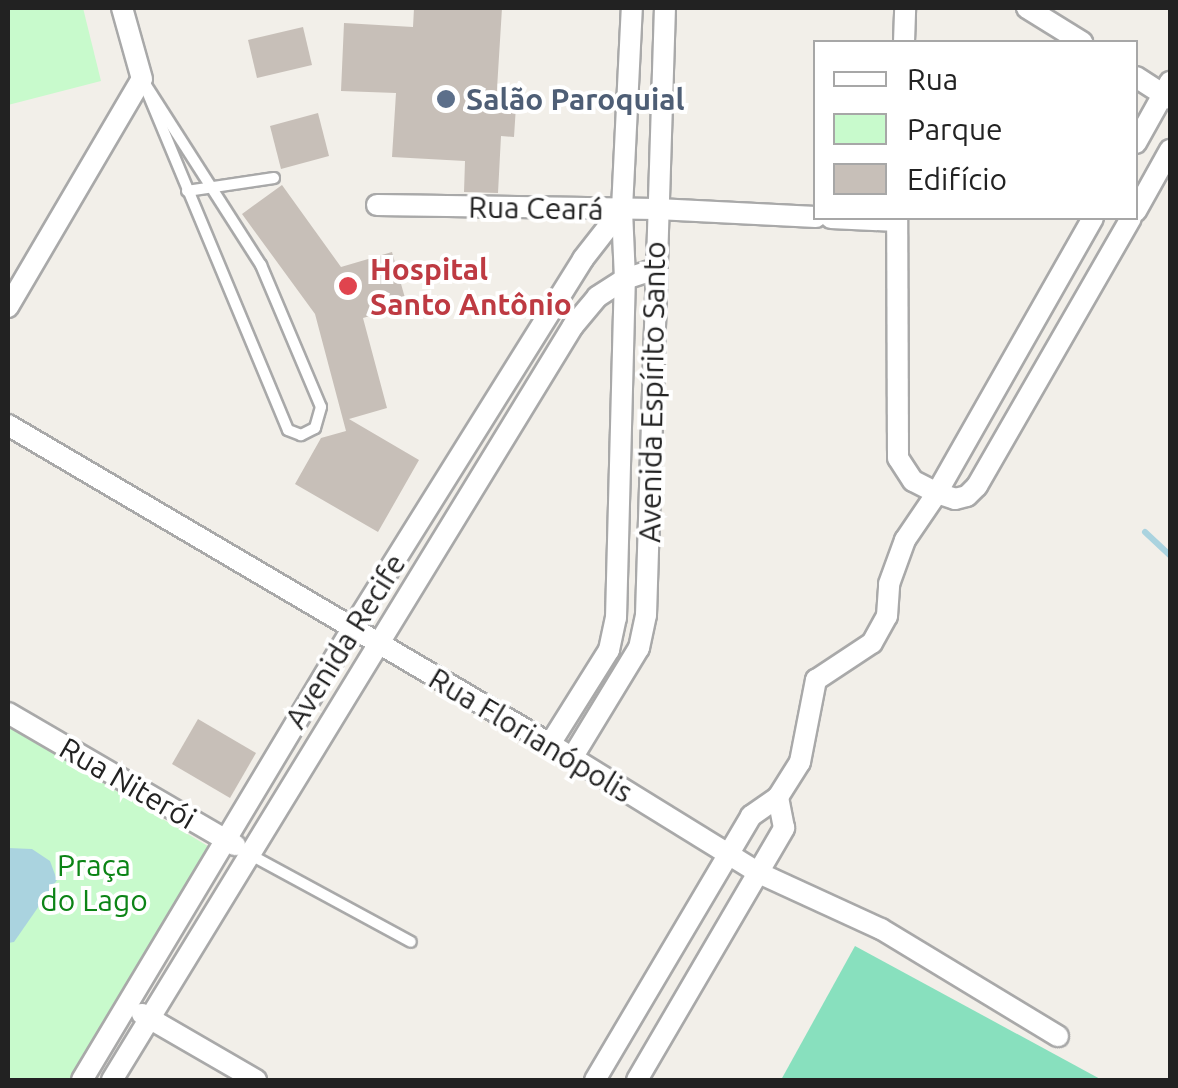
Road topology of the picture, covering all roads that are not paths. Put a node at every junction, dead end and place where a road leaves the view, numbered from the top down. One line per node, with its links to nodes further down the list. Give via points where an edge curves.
1 (122, 8): 11 (street)
2 (632, 8): 6 (street, Avenida Espírito Santo)
3 (666, 8): 9 (street, Avenida Espírito Santo)
4 (905, 8): 7 (street)
5 (1027, 8): 8 (street)
6 (631, 40): 9 (street); 20 (street, Avenida Espírito Santo)
7 (904, 40)
8 (1079, 40)
9 (664, 42): 21 (street, Avenida Espírito Santo)
10 (1138, 78): 12 (street)
11 (142, 79): 16 (lane); 17 (lane); 29 (street)
12 (1168, 92): 13 (street)
13 (1138, 140)
14 (1170, 150): 18 (street)
15 (274, 178): 16 (lane)
16 (214, 185): 17 (lane); 17 (lane, via 261,264 321,407 315,428 302,435 288,430)
17 (188, 191)
18 (1138, 199)
19 (376, 205): 20 (street, Rua Ceará)
20 (622, 209): 21 (street, Rua Ceará); 27 (street, Avenida Espírito Santo); 33 (street, Avenida Recife)
21 (657, 209): 22 (street, Rua Ceará); 26 (street, Avenida Espírito Santo)
22 (813, 217)
23 (897, 220): 32 (street, via 898,458 913,481)
24 (1092, 220): 28 (street)
25 (1125, 220): 30 (street)
26 (656, 269): 27 (street, Avenida Recife); 41 (street, Avenida Espírito Santo, via 646,615 639,648)
27 (625, 279): 34 (street, Avenida Recife, via 596,297 573,326); 39 (street, Avenida Espírito Santo, via 616,618 609,650)
28 (1043, 306): 30 (street); 32 (street)
29 (8, 308)
30 (1072, 322): 32 (street, via 977,486 955,499)
31 (8, 425): 35 (street, Rua Florianópolis)
32 (938, 494): 42 (street, via 905,540 889,584 887,616 872,643 816,680 800,762)
33 (436, 495): 34 (street); 35 (street, Avenida Recife)
34 (458, 511): 36 (street, Avenida Recife)
35 (352, 630): 36 (street, Rua Florianópolis); 38 (street, Avenida Recife)
36 (376, 644): 39 (street, Rua Florianópolis); 40 (street, Avenida Recife)
37 (8, 713): 43 (street, Rua Niterói)
38 (285, 738): 40 (street); 43 (street, Avenida Recife)
39 (550, 744): 41 (street, Rua Florianópolis)
40 (309, 754): 44 (street, Avenida Recife)
41 (572, 758): 45 (street, Rua Florianópolis)
42 (778, 797): 45 (street, via 751,816); 46 (street, via 784,828)
43 (226, 840): 44 (street, Rua Niterói); 50 (street, Avenida Recife)
44 (248, 853): 47 (lane); 51 (street, Avenida Recife)
45 (728, 854): 46 (street, Rua Florianópolis); 48 (street)
46 (758, 873): 49 (street); 52 (street, Rua Florianópolis, via 881,929)
47 (411, 942)
48 (664, 962): 49 (street); 53 (street)
49 (696, 980): 54 (street)
50 (127, 1006): 51 (street); 55 (street, Avenida Recife)
51 (150, 1019): 56 (street, Avenida Recife); 57 (street)
52 (1058, 1036)
53 (613, 1050): 54 (street); 58 (street)
54 (641, 1074)
55 (82, 1080)
56 (112, 1080)
57 (256, 1080)
58 (595, 1080)

